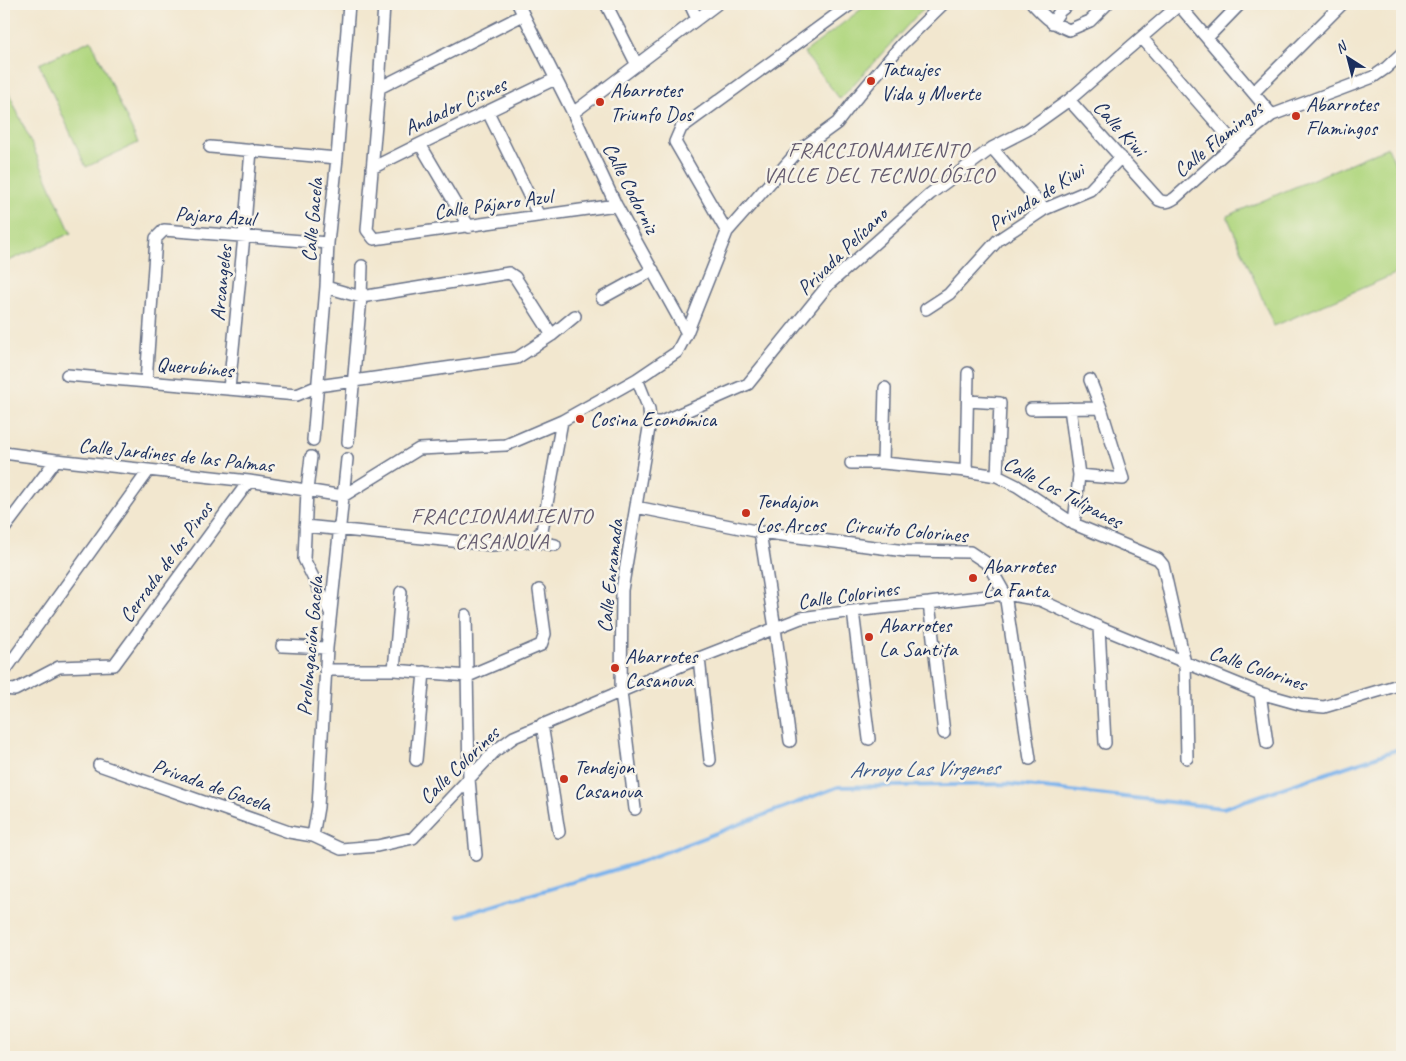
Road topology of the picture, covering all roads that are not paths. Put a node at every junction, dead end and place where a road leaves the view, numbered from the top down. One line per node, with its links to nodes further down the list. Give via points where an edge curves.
1 (349, 4): 34 (street, Calle Gacela)
2 (606, 4): 20 (street)
3 (690, 4): 15 (street)
4 (718, 4): 15 (street)
5 (851, 4): 41 (street, via 681,128 675,142)
6 (943, 4): 41 (street, via 902,44 838,123 797,152)
7 (1034, 4): 16 (street)
8 (1069, 4): 16 (street)
9 (1107, 4): 16 (street, via 1090,21 1069,30)
10 (1179, 4): 17 (street, Privada Pelícano); 18 (street)
11 (1240, 4): 18 (street)
12 (1342, 4): 23 (street)
13 (386, 5): 22 (street)
14 (521, 9): 21 (street, Calle Codorniz); 22 (street)
15 (697, 19): 20 (street)
16 (1052, 23)
17 (1142, 38): 24 (street, Privada Pelícano); 29 (street)
18 (1207, 38): 23 (street)
19 (1402, 52): 27 (street, Calle Flamingos, via 1373,77)
20 (637, 65): 26 (street)
21 (556, 79): 25 (street, Andador Cisnes); 26 (street, Calle Codorniz)
22 (379, 88): 35 (street)
23 (1254, 92): 27 (street)
24 (1069, 100): 31 (street, Privada Pelícano, via 1027,130); 33 (street, Calle Kiwi)
25 (488, 112): 28 (street, Andador Cisnes); 39 (street)
26 (573, 113): 37 (street, Calle Codorniz)
27 (1272, 115): 29 (street, Calle Flamingos)
28 (420, 144): 35 (street, Andador Cisnes); 40 (street)
29 (1235, 144): 36 (street, Calle Flamingos, via 1175,198)
30 (210, 146): 32 (street)
31 (992, 148): 38 (street); 67 (street, Privada Pelícano, via 930,194 828,285 748,384 661,422)
32 (250, 150): 34 (street); 42 (street, Arcangeles)
33 (1121, 157): 36 (street, Calle Kiwi); 38 (street, Privada de Kiwi, via 1090,190)
34 (337, 158): 43 (street, Calle Gacela)
35 (372, 168): 40 (street, Calle Pájaro Azul, via 367,230 374,239)
36 (1164, 202)
37 (616, 205): 39 (street, Calle Pájaro Azul); 45 (street, Calle Codorniz)
38 (1045, 210): 49 (street, Privada de Kiwi, via 998,240 949,294)
39 (539, 216): 40 (street, Calle Pájaro Azul)
40 (470, 226)
41 (727, 232): 51 (street)
42 (244, 236): 43 (street, Pajaro Azul); 58 (street, Pajaro Azul, via 164,230 156,238); 61 (street, Arcangeles)
43 (328, 243): 46 (street, Calle Gacela)
44 (362, 266): 47 (street)
45 (652, 270): 48 (street); 51 (street, Calle Codorniz)
46 (326, 286): 47 (street); 59 (street, Calle Gacela)
47 (361, 297): 52 (street, via 509,273 515,277); 57 (street)
48 (602, 298)
49 (926, 309)
50 (575, 316): 52 (street, Querubines)
51 (687, 333): 55 (street, via 677,352)
52 (552, 335): 57 (street, Querubines, via 517,358)
53 (968, 373): 62 (street)
54 (67, 374): 58 (street, Querubines)
55 (637, 379): 66 (street); 67 (street, Calle Enramada, via 649,409)
56 (1090, 380): 64 (street)
57 (354, 381): 59 (street, Querubines); 69 (street)
58 (146, 382): 61 (street, Querubines)
59 (318, 386): 61 (street, Querubines, via 297,396); 68 (street, Calle Gacela)
60 (885, 388): 74 (street)
61 (229, 389)
62 (968, 401): 77 (street); 79 (street, via 1000,403)
63 (1070, 408): 64 (street); 65 (street); 78 (street)
64 (1101, 408): 78 (street, via 1123,479)
65 (1031, 409)
66 (562, 421): 82 (street, via 506,445 419,449); 89 (street, via 542,531)
67 (650, 422): 83 (street, Calle Enramada)
68 (313, 440)
69 (348, 442)
70 (4, 453): 73 (street, Calle Jardines de las Palmas)
71 (311, 457): 81 (street)
72 (347, 459): 82 (street, Prolongación Gacela)
73 (56, 460): 76 (street, Calle Jardines de las Palmas); 86 (street)
74 (883, 462): 75 (street, Calle Los Tulipanes); 77 (street, Calle Los Tulipanes)
75 (852, 463)
76 (149, 470): 80 (street, Calle Jardines de las Palmas); 106 (street)
77 (966, 471): 79 (street, Calle Los Tulipanes)
78 (1079, 475): 84 (street)
79 (997, 476): 84 (street, Calle Los Tulipanes)
80 (249, 481): 81 (street, Calle Jardines de las Palmas); 110 (street, Cerrada de los Pinos, via 114,665 59,667 15,690)
81 (307, 490): 82 (street, Calle Jardines de las Palmas); 85 (street)
82 (343, 496): 87 (street, Prolongación Gacela)
83 (636, 507): 88 (street, Circuito Colorines); 111 (street, Calle Enramada, via 622,590)
84 (1074, 524): 103 (street, Calle Los Tulipanes, via 1163,565)
85 (305, 526): 87 (street); 96 (street, via 304,559)
86 (4, 529)
87 (340, 530): 89 (street, via 492,545); 96 (street, Prolongación Gacela)
88 (760, 532): 93 (street, Circuito Colorines, via 905,552 970,552 988,564); 99 (street)
89 (530, 541): 90 (street)
90 (555, 544)
91 (539, 590): 108 (street, via 545,634 541,646)
92 (401, 592): 105 (street)
93 (1005, 594): 94 (street, Calle Colorines); 98 (street, Calle Colorines, via 1040,600); 120 (street)
94 (930, 603): 95 (street, Calle Colorines); 114 (street)
95 (853, 611): 99 (street, Calle Colorines, via 801,618); 115 (street)
96 (330, 612): 101 (street, Prolongación Gacela)
97 (466, 615): 108 (street)
98 (1099, 627): 103 (street, Calle Colorines); 118 (street)
99 (776, 628): 102 (street, Calle Colorines); 116 (street)
100 (282, 646): 101 (street)
101 (327, 648): 104 (street, Prolongación Gacela)
102 (699, 658): 111 (street, Calle Colorines); 122 (street)
103 (1185, 663): 112 (street, Calle Colorines); 119 (street)
104 (325, 670): 105 (street); 127 (street, Prolongación Gacela, via 318,807)
105 (394, 670): 107 (street)
106 (4, 672)
107 (424, 672): 108 (street); 121 (street)
108 (468, 676): 124 (street)
109 (1402, 684): 112 (street, Calle Colorines, via 1324,707 1303,705)
110 (4, 689)
111 (621, 692): 113 (street, Calle Colorines); 125 (street, Calle Enramada)
112 (1260, 693): 117 (street)
113 (542, 724): 124 (street, Calle Colorines, via 514,737 495,751); 126 (street)
114 (944, 734)
115 (869, 739)
116 (790, 741)
117 (1267, 743)
118 (1104, 744)
119 (1187, 758)
120 (1030, 759)
121 (416, 760)
122 (710, 760)
123 (99, 765): 127 (street, Privada de Gacela, via 289,832)
124 (469, 779): 127 (street, Calle Colorines, via 413,838 377,846 341,848); 128 (street)
125 (635, 810)
126 (558, 832)
127 (313, 836)
128 (476, 855)

